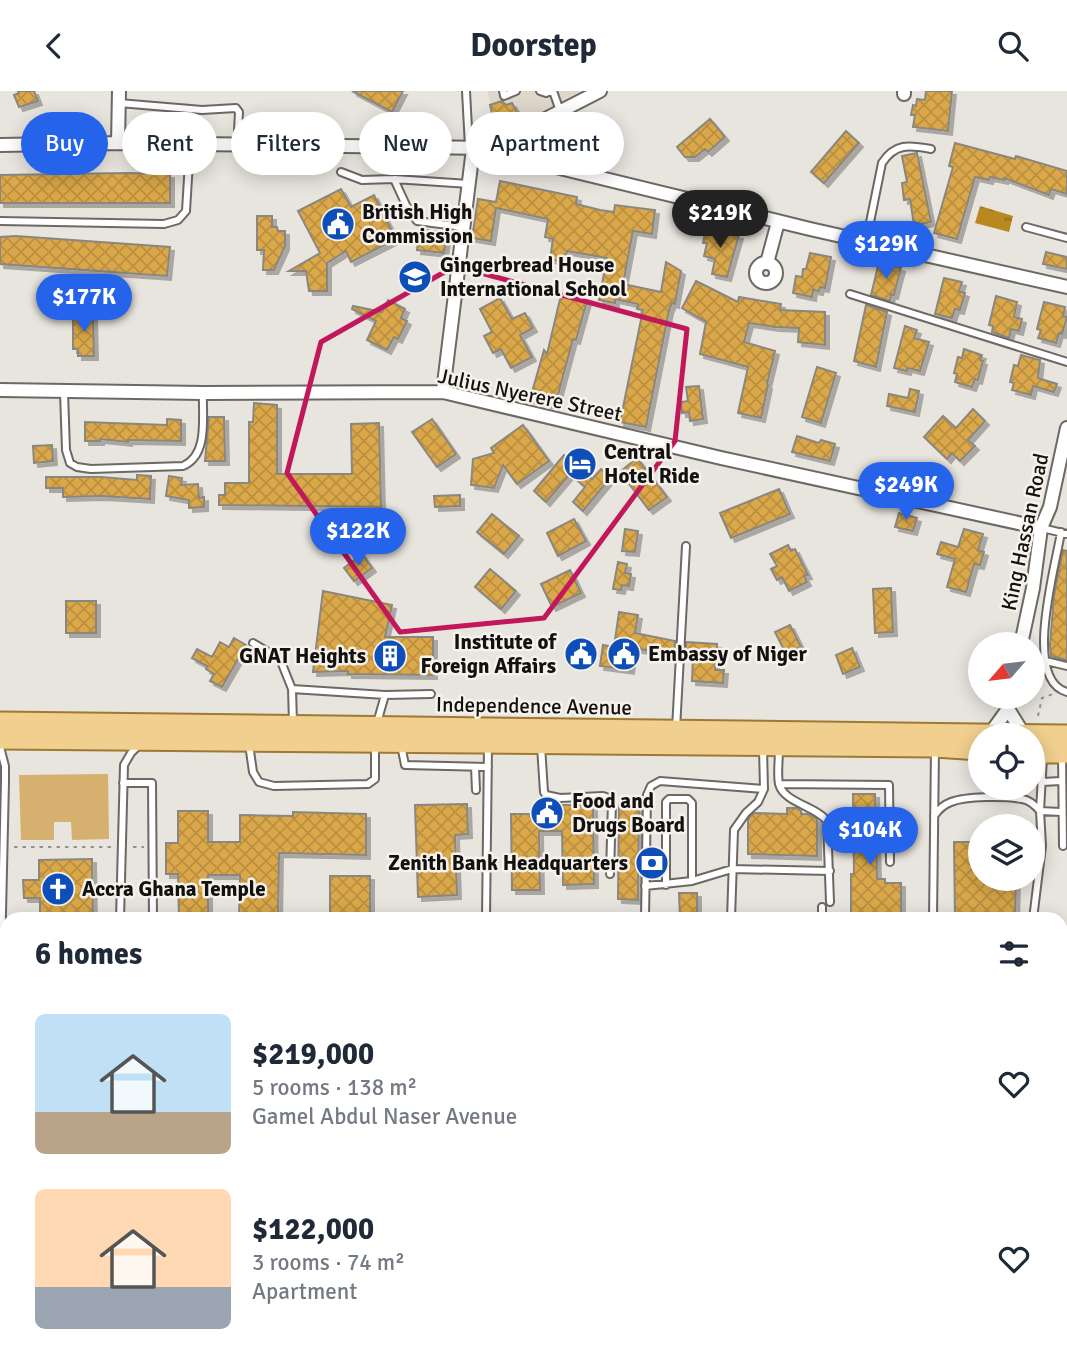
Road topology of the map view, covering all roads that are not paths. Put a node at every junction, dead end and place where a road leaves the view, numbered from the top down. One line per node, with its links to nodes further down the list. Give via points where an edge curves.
1 (466, 91): 10 (lane)
2 (503, 91): 3 (lane, via 504,96)
3 (516, 91)
4 (540, 91): 5 (lane)
5 (552, 91): 8 (lane)
6 (600, 91): 8 (street)
7 (119, 97): 9 (lane, via 202,110 236,108); 11 (street)
8 (560, 111)
9 (239, 112)
10 (468, 112)
11 (118, 143): 12 (street); 14 (street)
12 (122, 143)
13 (217, 144): 15 (street)
14 (0, 145)
15 (466, 149)
16 (931, 149): 28 (lane, via 914,146 888,153)
17 (345, 173): 21 (lane, via 362,180)
18 (188, 175): 23 (lane, via 186,211 178,220 164,224)
19 (470, 175): 22 (street)
20 (588, 175): 24 (street)
21 (394, 179): 22 (lane); 25 (lane, via 417,221)
22 (469, 184): 25 (street)
23 (0, 221)
24 (778, 222): 28 (street); 29 (street)
25 (465, 227): 35 (street)
26 (1026, 227): 27 (lane)
27 (1067, 238)
28 (866, 242): 30 (street)
29 (767, 263)
30 (1067, 287)
31 (850, 294): 32 (lane)
32 (1067, 362)
33 (0, 390): 34 (street, Julius Nyerere Street)
34 (64, 391): 36 (street, Julius Nyerere Street); 36 (lane, via 70,463 91,469 190,463 201,447)
35 (443, 392): 36 (street, Julius Nyerere Street); 38 (street, Julius Nyerere Street)
36 (203, 393)
37 (1067, 428): 38 (street, King Hassan Road, via 1050,507)
38 (1041, 527): 39 (lane); 41 (street, King Hassan Road)
39 (1064, 533): 43 (lane, via 1042,639)
40 (686, 546): 51 (lane)
41 (1024, 632)
42 (253, 643): 45 (lane, via 280,659)
43 (1046, 661): 44 (lane); 46 (lane, via 1049,677)
44 (1067, 666)
45 (292, 689): 48 (lane); 50 (lane)
46 (1064, 692)
47 (431, 694): 48 (lane)
48 (386, 695): 53 (lane)
49 (0, 722): 50 (main road, Independence Avenue)
50 (293, 725): 53 (main road, Independence Avenue)
51 (676, 730): 52 (main road, Independence Avenue); 53 (main road, Independence Avenue)
52 (968, 734)
53 (376, 735): 56 (main road, Independence Avenue); 56 (lane, via 375,779 368,784 274,786 259,782); 57 (main road, Independence Avenue)
54 (0, 739): 55 (main road, Independence Avenue)
55 (142, 742): 56 (main road, Independence Avenue); 71 (lane, via 124,765)
56 (249, 742)
57 (401, 743): 58 (main road, Independence Avenue); 65 (lane, via 405,765)
58 (488, 744): 59 (main road, Independence Avenue); 66 (lane)
59 (541, 744): 61 (main road, Independence Avenue); 83 (lane, via 546,796 603,796 612,802)
60 (0, 747): 68 (lane, via 5,766)
61 (771, 747): 62 (main road, Independence Avenue); 72 (lane); 73 (lane)
62 (935, 747): 63 (main road, Independence Avenue); 78 (lane)
63 (968, 749)
64 (1054, 750): 67 (lane); 69 (lane)
65 (475, 767): 66 (lane); 74 (lane)
66 (488, 767): 92 (lane)
67 (1045, 774)
68 (2, 781): 88 (lane)
69 (1061, 781): 70 (lane); 77 (lane)
70 (1045, 782)
71 (123, 783): 90 (lane); 91 (lane, via 152,783)
72 (779, 784): 80 (lane, via 888,785); 82 (lane, via 827,821)
73 (764, 789): 81 (lane, via 734,830); 86 (lane, via 660,781 651,786)
74 (476, 790)
75 (1041, 800): 76 (lane)
76 (1040, 811): 77 (lane); 78 (lane, via 1023,799 968,798 951,802); 97 (lane, via 1042,846)
77 (1061, 812): 79 (lane)
78 (932, 817): 96 (lane)
79 (1063, 846)
80 (890, 862)
81 (732, 869): 82 (lane); 84 (lane); 94 (lane)
82 (830, 871): 87 (lane)
83 (610, 874)
84 (692, 881): 85 (lane); 85 (lane, via 692,803 669,799)
85 (666, 885): 86 (lane)
86 (645, 886): 93 (lane)
87 (830, 902)
88 (1, 904)
89 (822, 907): 95 (lane)
90 (120, 912)
91 (153, 912)
92 (486, 912)
93 (645, 912)
94 (731, 912)
95 (822, 912)
96 (933, 912)
97 (1034, 912)

